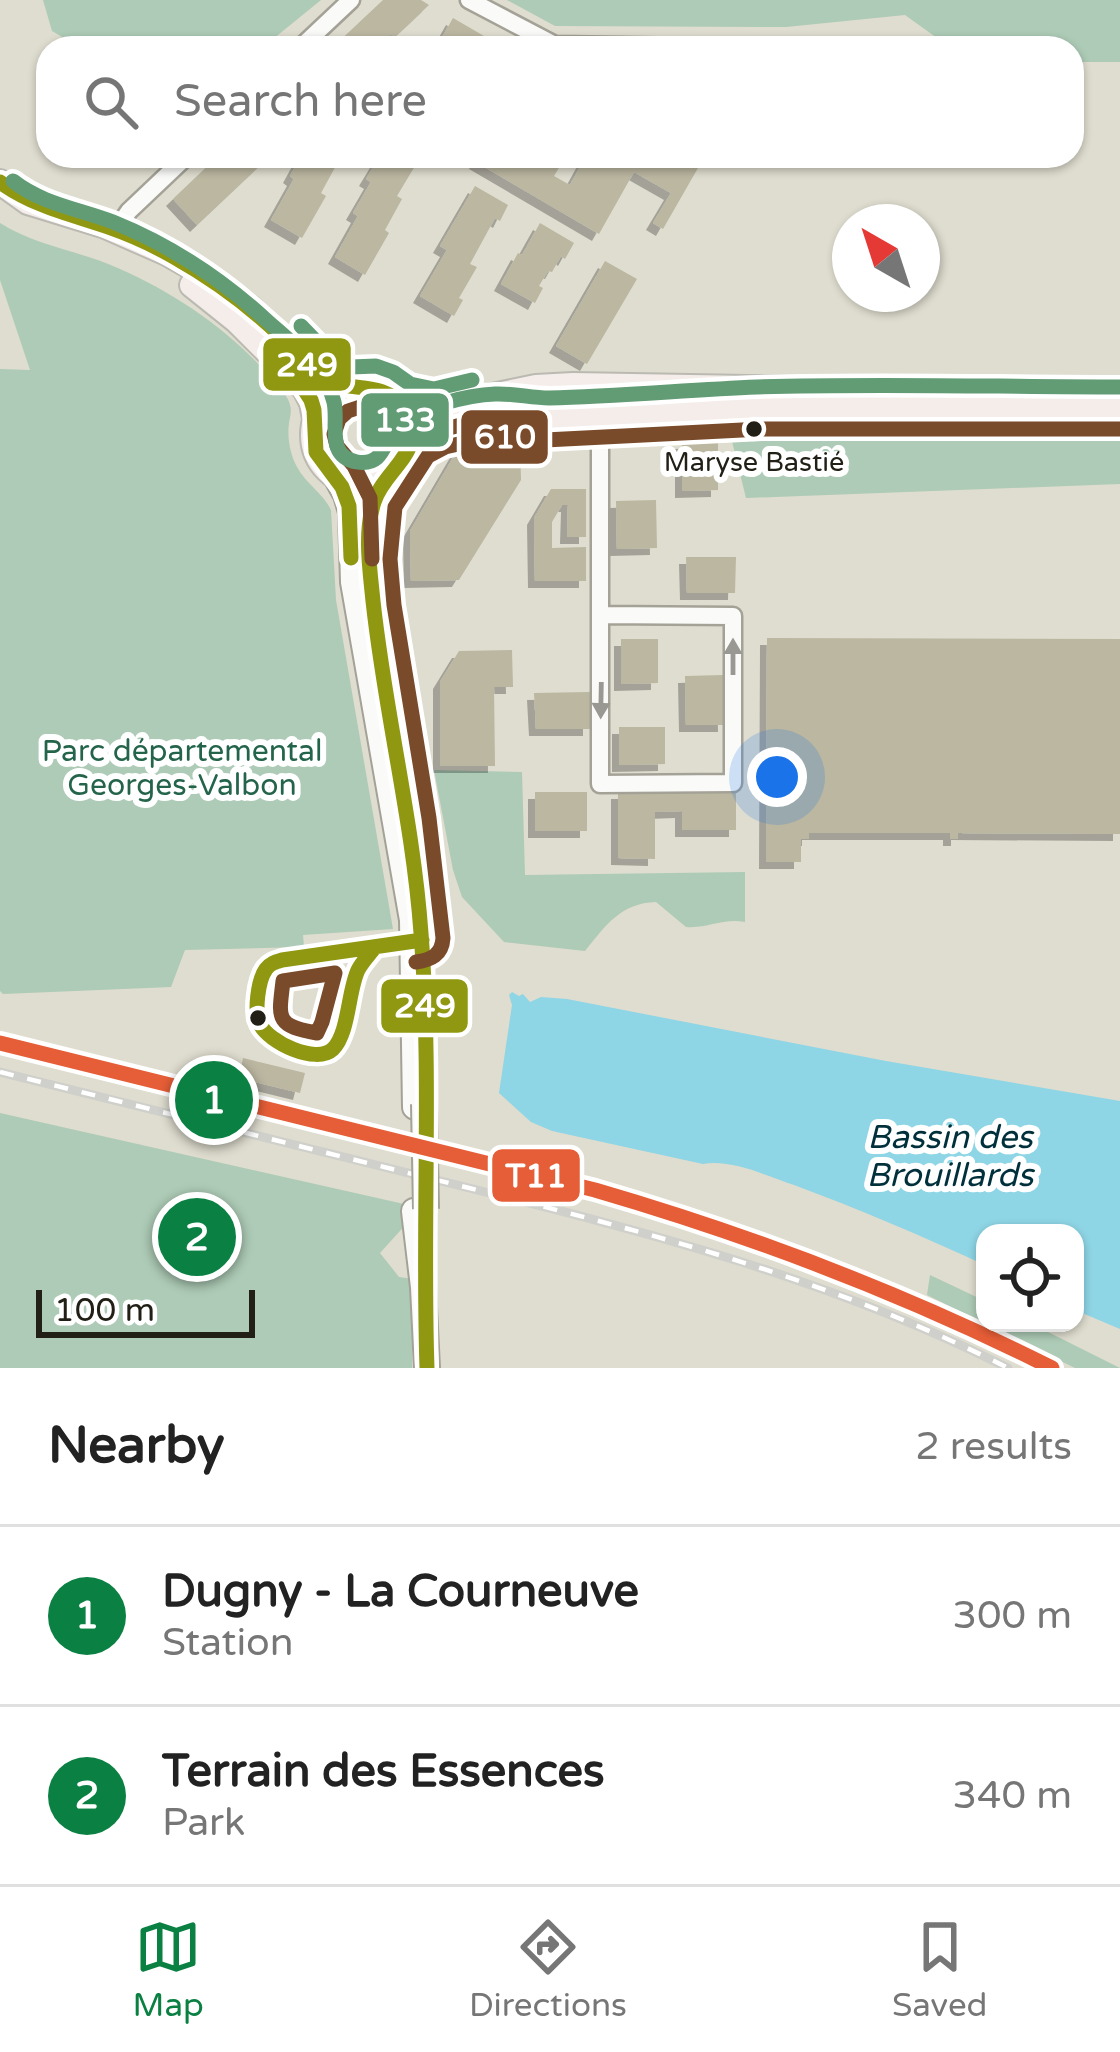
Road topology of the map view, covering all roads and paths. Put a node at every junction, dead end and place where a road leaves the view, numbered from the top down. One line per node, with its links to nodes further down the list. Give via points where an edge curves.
1 (351, 0): 3 (street)
2 (469, 0): 4 (street)
3 (313, 36)
4 (538, 36)
5 (174, 168): 8 (street)
6 (0, 182): 8 (main road, via 28,202)
7 (0, 198): 14 (main road, via 199,290 304,389)
8 (115, 230): 9 (main road, via 195,269 250,308 320,376)
9 (347, 388): 11 (main road, via 371,386); 14 (main road)
10 (1120, 389): 11 (main road, via 573,385 441,411)
11 (401, 404): 15 (main road)
12 (1120, 408): 13 (main road)
13 (600, 416): 15 (main road, via 478,417); 18 (street)
14 (316, 419): 16 (main road, via 314,445)
15 (411, 441): 17 (main road)
16 (336, 477): 17 (main road, via 369,484); 19 (main road, via 351,512 353,582 413,941)
17 (386, 478): 19 (main road, via 374,501 369,557 419,912)
18 (602, 615): 18 (street, one-way to 18, via 600,784 733,783 733,616)
19 (420, 1105): 20 (main road)
20 (427, 1368)

